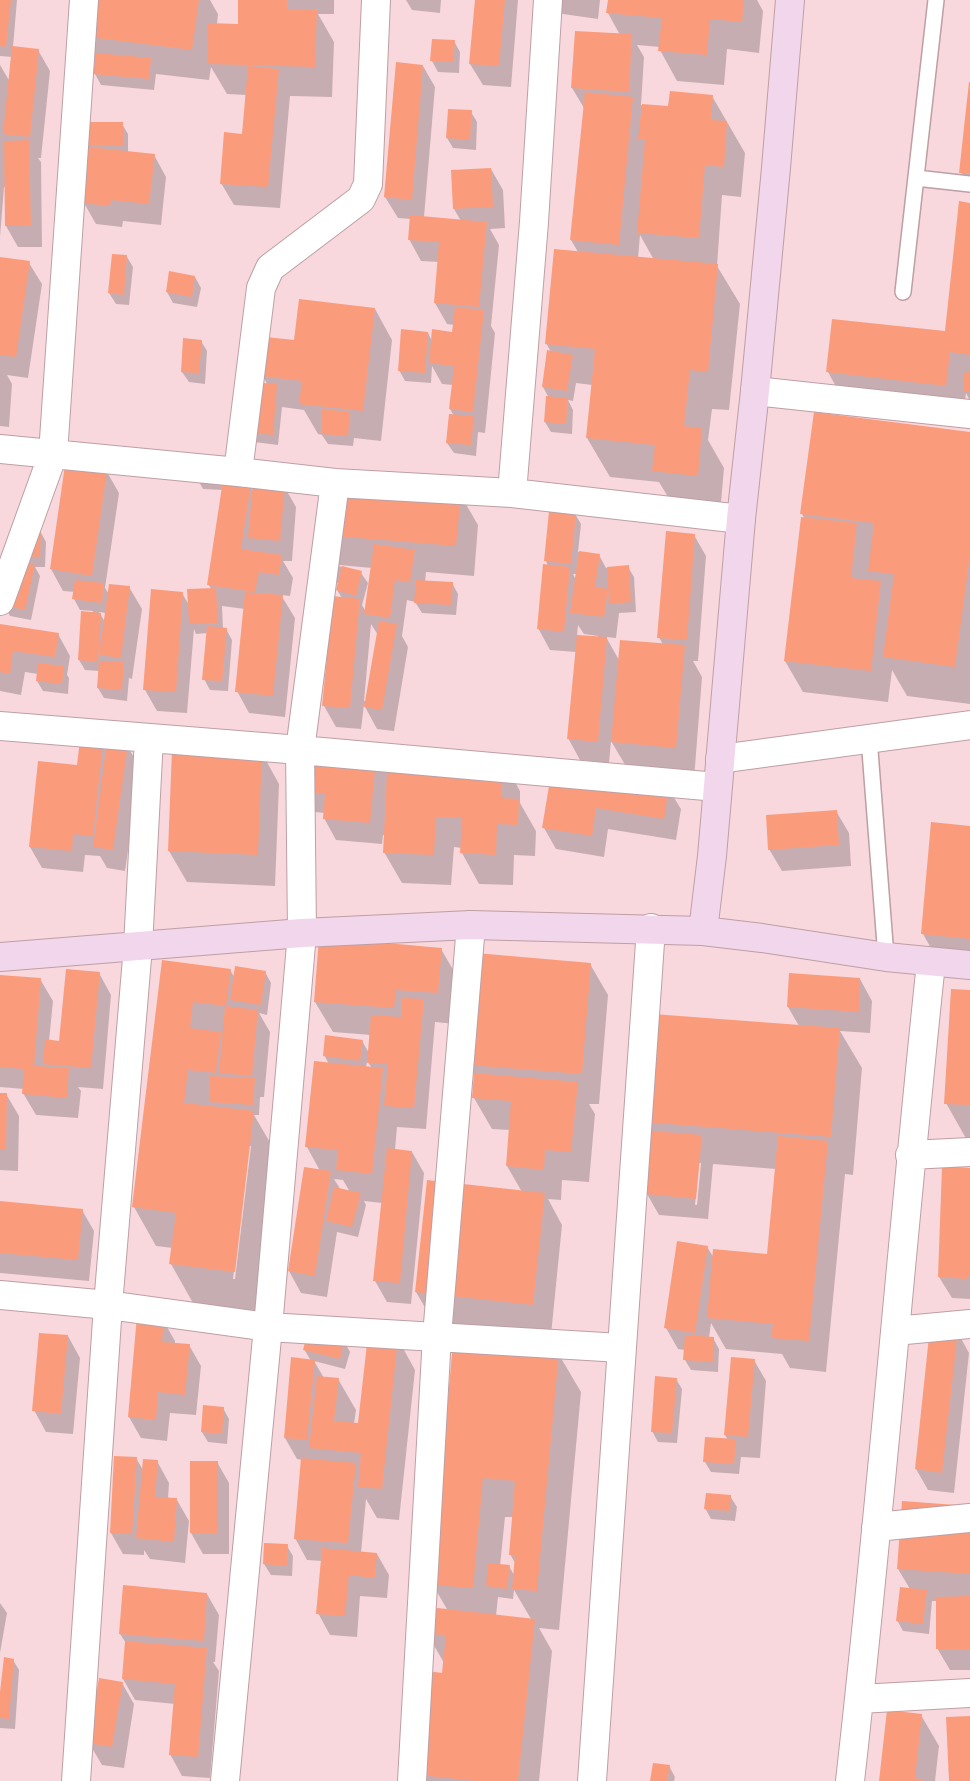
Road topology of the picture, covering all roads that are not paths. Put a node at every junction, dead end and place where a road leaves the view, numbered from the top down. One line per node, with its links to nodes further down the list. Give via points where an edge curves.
1 (84, 0): 12 (street)
2 (376, 0): 13 (street, via 368,184 361,198 270,268 261,288)
3 (548, 0): 15 (street)
4 (790, 0): 9 (main road)
5 (936, 0): 6 (lane)
6 (916, 178): 7 (lane); 8 (lane)
7 (970, 184)
8 (903, 292)
9 (755, 391): 10 (street); 16 (main road)
10 (970, 414)
11 (0, 449): 12 (street)
12 (53, 454): 13 (street); 17 (street)
13 (238, 472): 14 (street)
14 (335, 483): 15 (street); 22 (street)
15 (512, 493): 16 (street)
16 (741, 519): 23 (main road)
17 (0, 600)
18 (970, 725): 21 (street)
19 (0, 726): 20 (street)
20 (150, 738): 22 (street); 29 (street)
21 (869, 738): 23 (street); 31 (lane)
22 (300, 750): 24 (street); 28 (street)
23 (720, 759): 24 (main road)
24 (717, 787): 27 (main road)
25 (471, 925): 26 (main road); 28 (main road); 41 (street)
26 (651, 928): 27 (main road); 42 (street)
27 (704, 931): 31 (main road)
28 (302, 933): 29 (main road); 39 (street)
29 (138, 946): 30 (main road); 37 (street)
30 (0, 957)
31 (886, 957): 32 (main road)
32 (931, 963): 33 (main road); 35 (street)
33 (970, 966)
34 (970, 1152): 35 (street)
35 (910, 1156): 40 (street)
36 (0, 1295): 37 (street)
37 (108, 1306): 39 (street); 47 (street)
38 (970, 1324): 40 (street)
39 (268, 1328): 41 (street); 48 (street)
40 (895, 1331): 44 (street)
41 (437, 1336): 42 (street); 49 (street)
42 (621, 1348): 50 (street)
43 (970, 1518): 44 (street)
44 (876, 1527): 46 (street)
45 (970, 1693): 46 (street)
46 (859, 1699): 51 (street)
47 (76, 1781)
48 (225, 1781)
49 (412, 1781)
50 (592, 1781)
51 (850, 1781)

